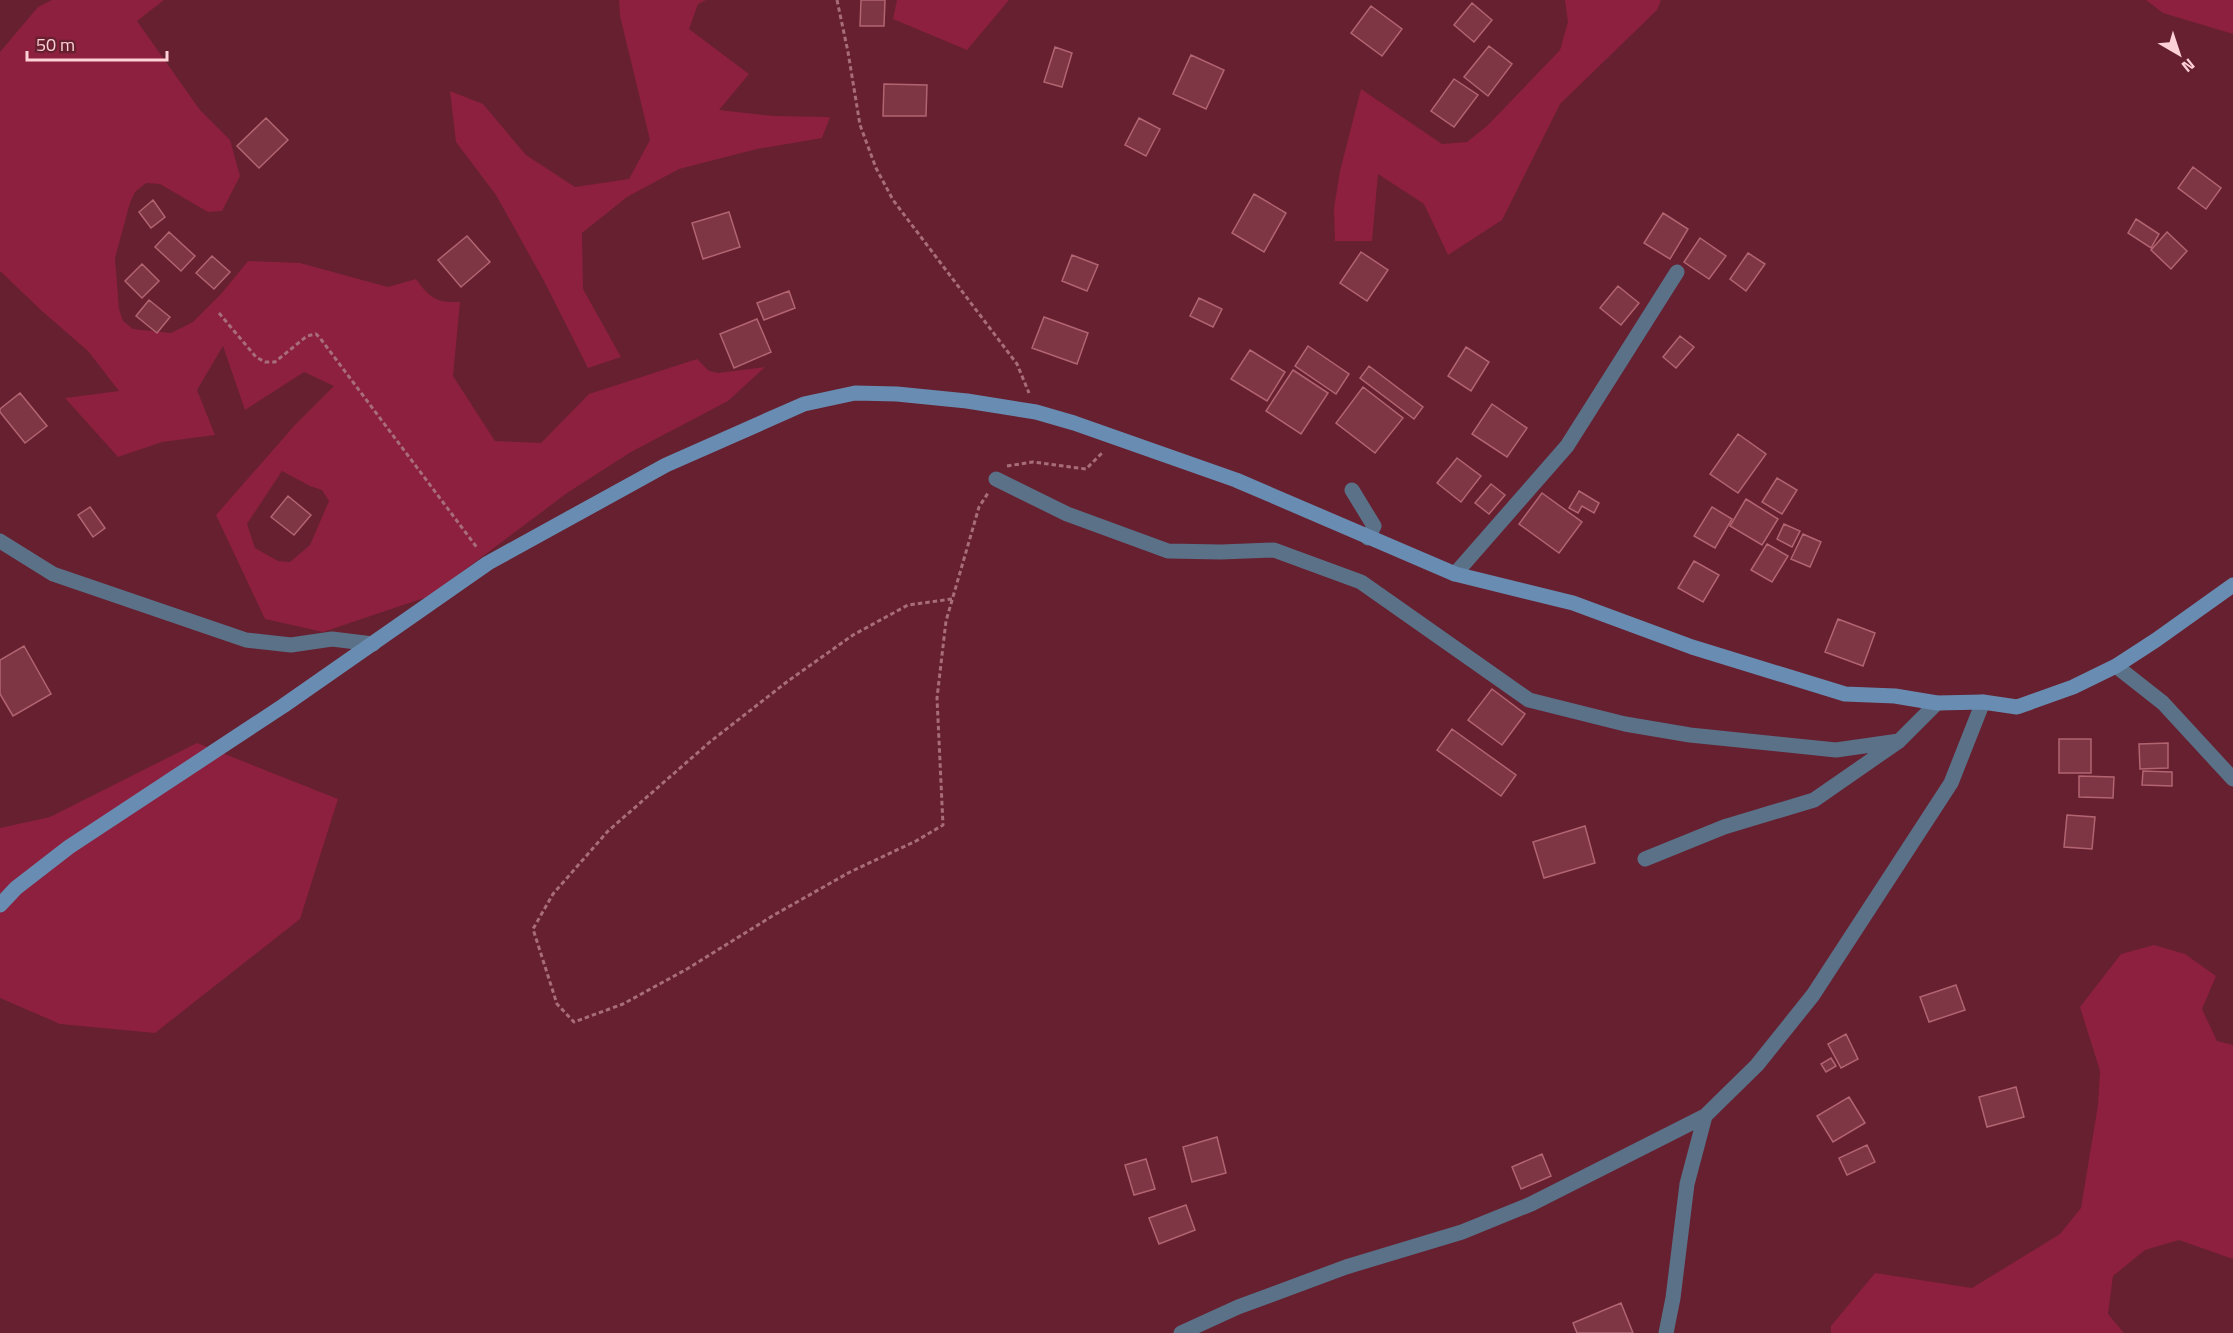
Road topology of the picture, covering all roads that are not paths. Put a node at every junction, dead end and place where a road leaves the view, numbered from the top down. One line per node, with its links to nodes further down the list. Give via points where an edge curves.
1 (1677, 272): 6 (street, via 1567,446)
2 (996, 479): 12 (street, via 1067,514 1168,551 1275,549 1360,582 1529,700 1625,724 1690,735 1836,750)
3 (1352, 490): 4 (street, via 1374,526)
4 (1368, 538): 6 (main road); 8 (main road, via 1236,480 1036,412 945,398 855,393 804,404 666,465 489,563)
5 (0, 541): 8 (street, via 53,574 246,640 291,645 332,639)
6 (1455, 574): 11 (main road, via 1573,603 1692,647 1845,693)
7 (2233, 585): 9 (main road)
8 (373, 644): 15 (main road, via 69,846)
9 (2116, 666): 10 (main road, via 2017,707); 13 (street, via 2163,703)
10 (1983, 702): 11 (main road); 16 (street, via 1951,783 1846,947 1757,1065)
11 (1937, 703): 12 (street)
12 (1899, 741): 14 (street, via 1814,800 1724,827)
13 (2233, 779)
14 (1645, 859)
15 (0, 904)
16 (1705, 1116): 17 (street, via 1531,1204 1462,1232 1324,1275); 18 (street, via 1687,1184)
17 (1181, 1333)
18 (1666, 1333)

